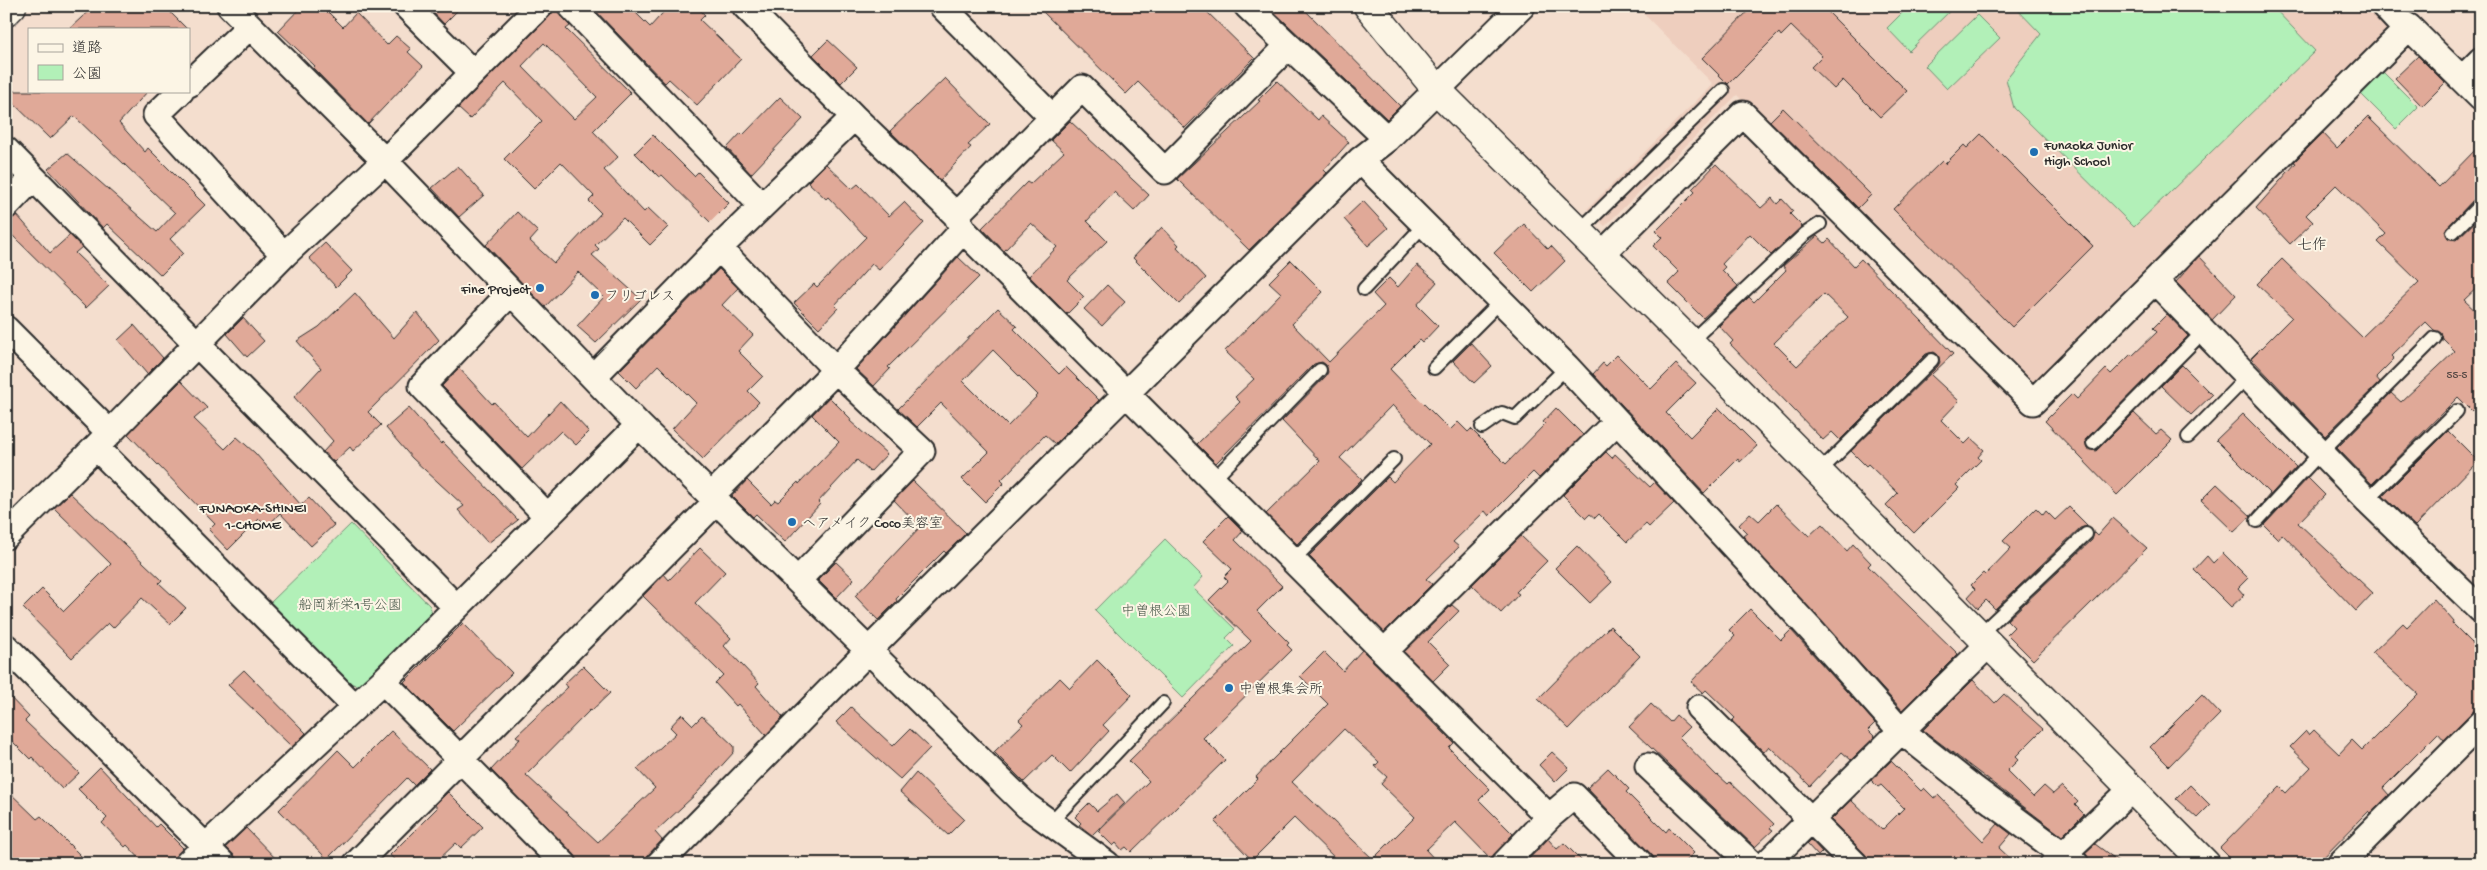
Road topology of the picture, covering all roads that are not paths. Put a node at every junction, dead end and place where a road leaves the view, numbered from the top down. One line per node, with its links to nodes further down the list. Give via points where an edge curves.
1 (12, 6): 12 (street)
2 (230, 6): 13 (street)
3 (406, 6): 17 (street)
4 (540, 6): 17 (street)
5 (571, 6): 33 (street)
6 (1247, 6): 15 (street)
7 (1368, 6): 20 (street)
8 (1522, 6): 20 (street)
9 (2384, 6): 14 (street)
10 (945, 7): 25 (street)
11 (755, 10): 24 (street)
12 (6, 12)
13 (250, 26): 19 (street); 29 (street)
14 (2409, 27): 18 (street); 42 (street)
15 (1287, 46): 25 (street, via 1165,171 1082,88); 26 (street)
16 (2481, 60): 18 (street)
17 (472, 72): 29 (street)
18 (2462, 79): 23 (street)
19 (190, 83)
20 (1437, 90): 26 (street); 37 (street)
21 (1723, 90): 37 (lane)
22 (180, 92): 41 (street, via 156,115)
23 (2481, 98)
24 (854, 117): 33 (street); 34 (street)
25 (1052, 117): 34 (street)
26 (1387, 139): 28 (street)
27 (6, 150): 30 (street)
28 (1360, 160): 36 (street); 58 (street)
29 (385, 161): 41 (street); 44 (street)
30 (33, 178): 32 (street); 50 (street)
31 (2481, 204): 38 (lane)
32 (6, 206)
33 (762, 206): 39 (street)
34 (959, 223): 54 (street); 58 (street)
35 (1820, 224): 49 (lane, via 1805,234)
36 (1424, 225): 43 (lane); 45 (street)
37 (1579, 231): 40 (street)
38 (2453, 232)
39 (719, 248): 54 (street); 57 (street)
40 (1602, 254): 42 (street, via 1743,114 2033,402); 49 (street)
41 (284, 255): 50 (street)
42 (2155, 280): 47 (street)
43 (1364, 289)
44 (511, 292): 57 (street); 72 (street, via 422,386)
45 (1501, 300): 52 (street); 53 (lane)
46 (6, 329): 64 (street)
47 (2204, 331): 56 (street); 65 (lane)
48 (2435, 338): 66 (lane)
49 (1690, 342): 68 (street)
50 (197, 345): 64 (street); 78 (street)
51 (1932, 360): 68 (lane)
52 (1567, 367): 60 (street); 62 (lane, via 1515,418 1502,413)
53 (1434, 368)
54 (836, 370): 70 (street); 77 (street, via 922,451)
55 (1320, 370): 69 (lane)
56 (2248, 376): 63 (lane); 66 (street)
57 (593, 378): 61 (street)
58 (1127, 393): 69 (street); 82 (street)
59 (2457, 410): 71 (lane)
60 (1617, 421): 83 (street); 89 (street)
61 (639, 425): 70 (street); 72 (street)
62 (1482, 427)
63 (2188, 437)
64 (103, 440): 73 (street); 86 (street)
65 (2093, 443)
66 (2321, 452): 71 (street); 74 (lane)
67 (1394, 459): 76 (lane)
68 (1819, 472): 80 (street)
69 (1214, 479): 76 (street)
70 (715, 498): 77 (street); 90 (street)
71 (2367, 500): 79 (street)
72 (547, 516): 78 (street)
73 (11, 522)
74 (2256, 522)
75 (2086, 534): 80 (lane)
76 (1294, 560): 83 (street)
77 (798, 580): 82 (street)
78 (456, 607): 84 (street)
79 (2481, 610)
80 (1984, 639): 89 (street); 92 (street)
81 (6, 647): 96 (street)
82 (869, 650): 95 (street, via 1026,806); 102 (street)
83 (1384, 652): 93 (street)
84 (383, 681): 86 (street); 90 (street)
85 (1163, 703): 95 (lane)
86 (355, 707): 96 (street)
87 (1699, 708): 94 (street)
88 (2481, 723): 110 (street)
89 (1900, 730): 94 (street); 97 (street)
90 (461, 760): 100 (street); 101 (street)
91 (1648, 766): 106 (street)
92 (2132, 789): 97 (street); 109 (street)
93 (1549, 817): 104 (street); 105 (street, via 1574,796)
94 (1810, 819): 107 (street); 108 (street)
95 (1049, 824): 103 (street)
96 (206, 846): 98 (street); 99 (street)
97 (2064, 860)
98 (187, 864)
99 (224, 864)
100 (356, 864)
101 (564, 864)
102 (659, 864)
103 (1107, 864)
104 (1504, 864)
105 (1641, 864)
106 (1752, 864)
107 (1766, 864)
108 (1855, 864)
109 (2206, 864)
110 (2340, 864)

